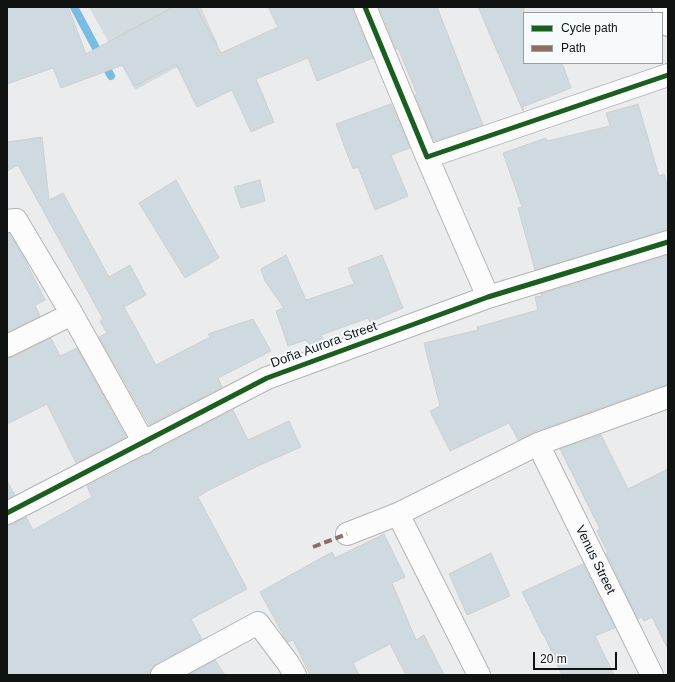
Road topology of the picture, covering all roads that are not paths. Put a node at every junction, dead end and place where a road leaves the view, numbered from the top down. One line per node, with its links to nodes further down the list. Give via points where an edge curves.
1 (365, 7): 5 (street)
2 (663, 7): 3 (street)
3 (668, 25)
4 (668, 75): 5 (street)
5 (427, 157): 8 (street)
6 (7, 221): 9 (street, via 16,220)
7 (668, 242): 8 (street, Doña Aurora Street)
8 (488, 296): 12 (street, Doña Aurora Street, via 267,378)
9 (72, 314): 10 (street); 12 (street)
10 (7, 346)
11 (668, 397): 13 (street)
12 (144, 443): 14 (street, Doña Aurora Street)
13 (538, 444): 15 (street); 20 (street, Venus Street)
14 (7, 513)
15 (398, 514): 16 (street); 19 (street)
16 (347, 534)
17 (162, 675): 18 (street, via 258,623)
18 (295, 675)
19 (479, 675)
20 (652, 675)

